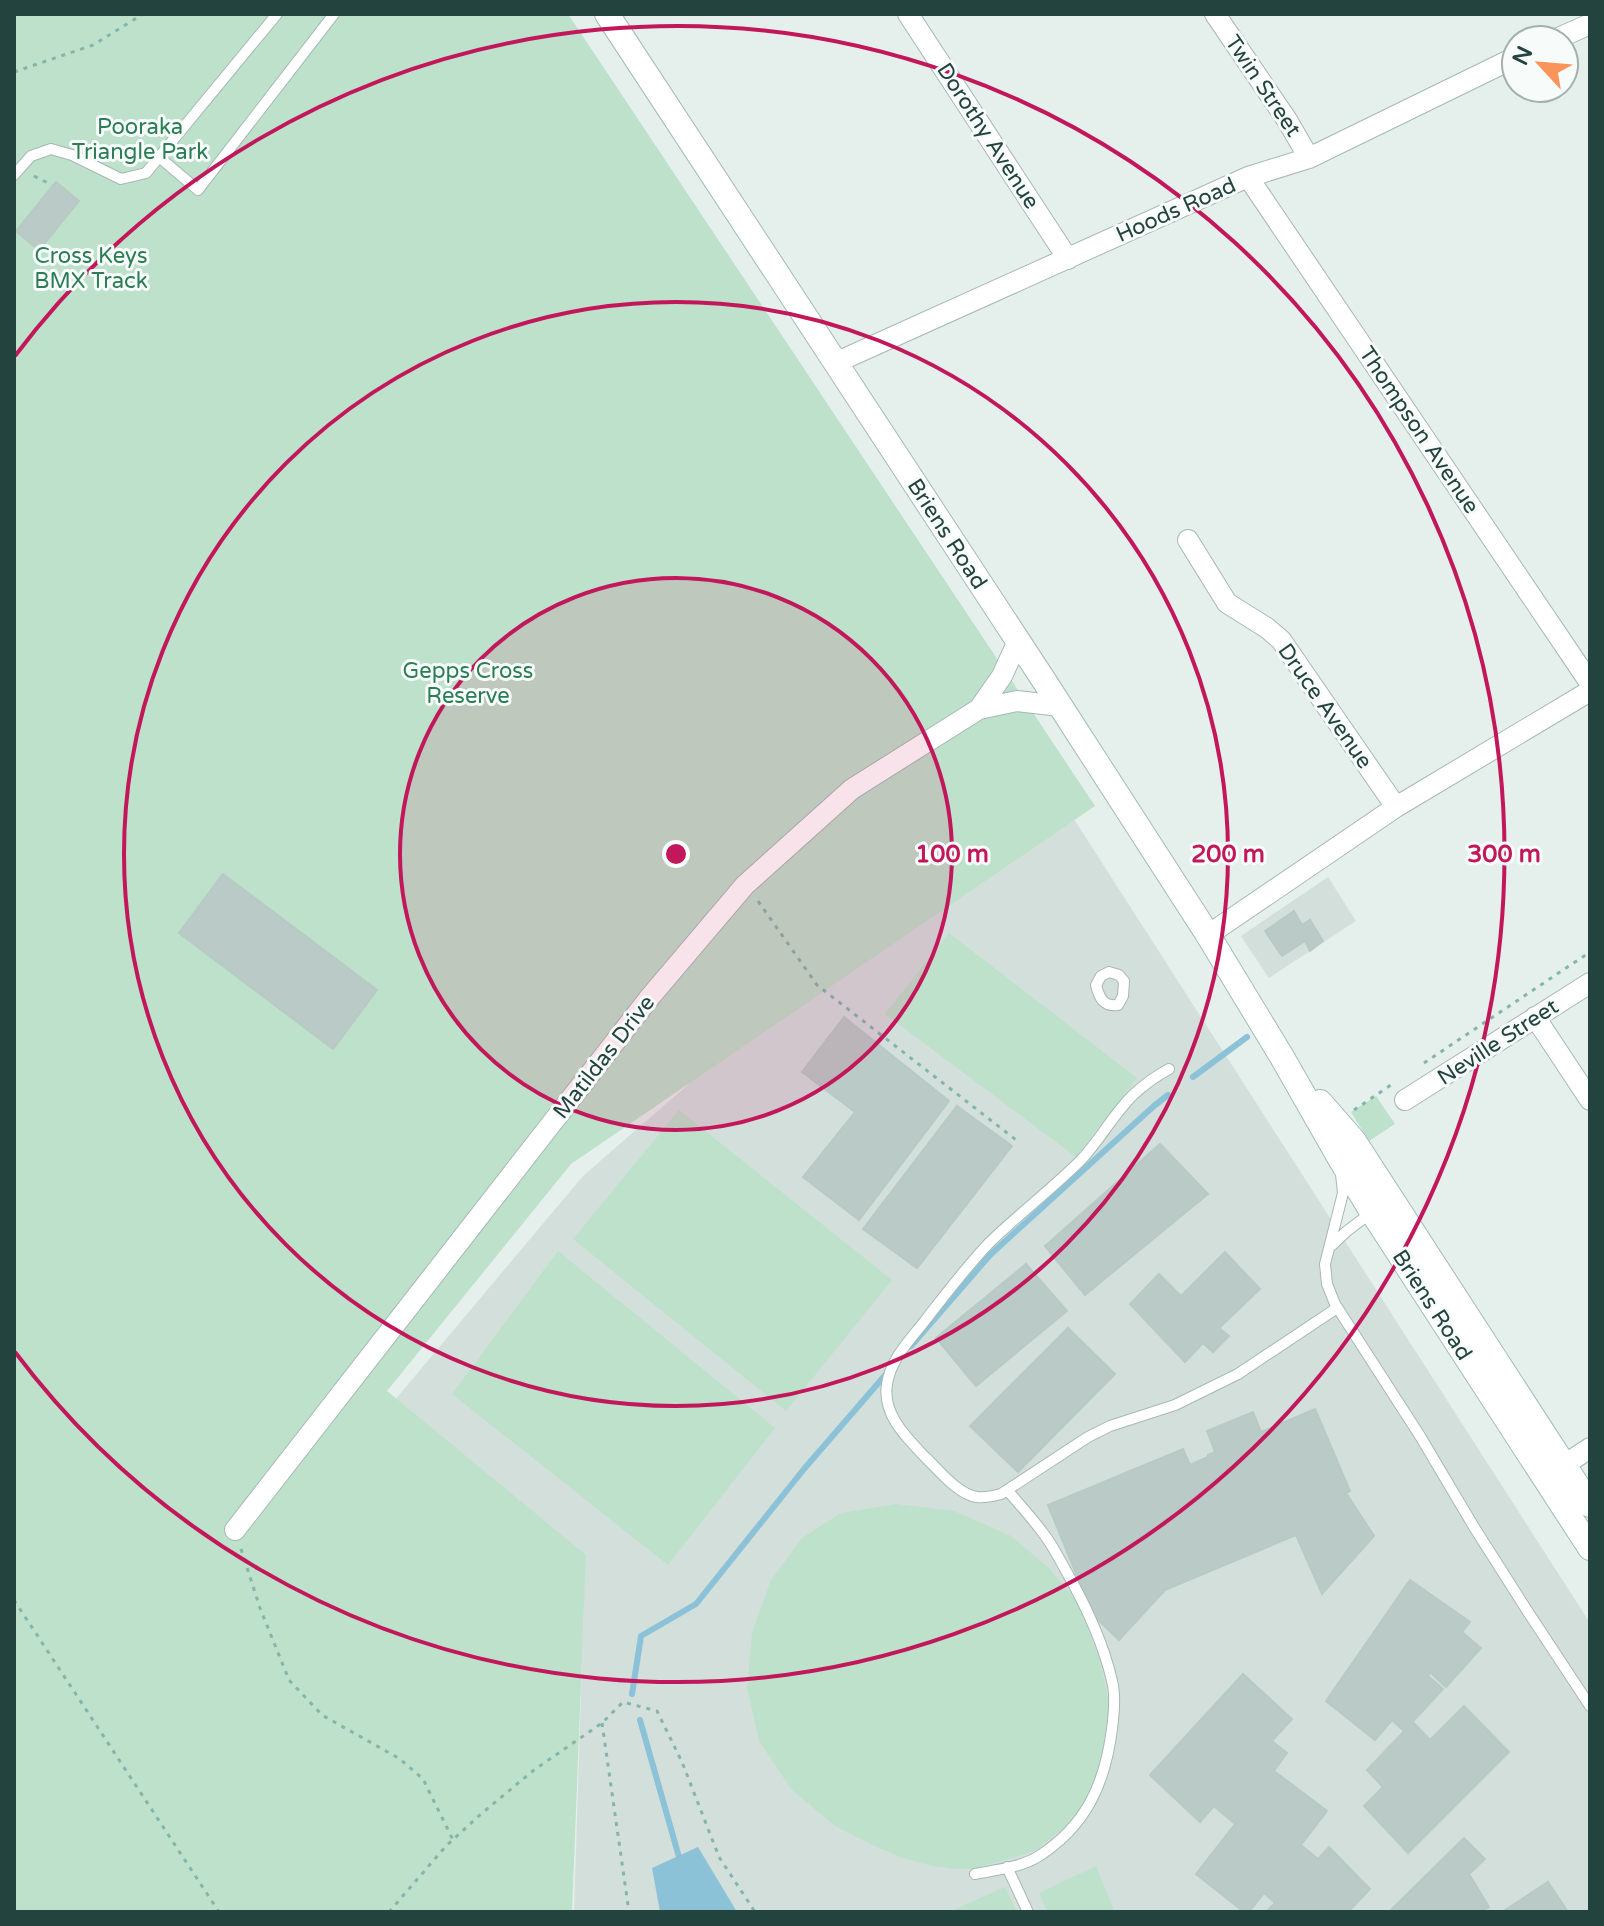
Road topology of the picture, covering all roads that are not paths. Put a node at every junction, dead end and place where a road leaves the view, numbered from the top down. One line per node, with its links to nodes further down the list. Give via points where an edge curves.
1 (277, 14): 7 (lane)
2 (334, 14): 7 (lane, via 198,190)
3 (607, 14): 12 (main road, Briens Road)
4 (908, 14): 11 (street, Dorothy Avenue)
5 (1215, 14): 8 (street, Twin Street)
6 (1500, 65): 8 (street, Hoods Road)
7 (159, 157): 9 (lane, via 146,173 121,179 51,149 31,156)
8 (1309, 158): 10 (street, Hoods Road)
9 (14, 175)
10 (1248, 177): 11 (street, Hoods Road); 15 (street, Thompson Avenue)
11 (1068, 259): 12 (street, Hoods Road)
12 (835, 363): 14 (main road, Briens Road)
13 (1188, 540): 19 (street, Druce Avenue, via 1227,603 1281,640)
14 (1018, 641): 17 (main road, Briens Road); 18 (street)
15 (1590, 683)
16 (1590, 691): 19 (street)
17 (1060, 706): 18 (street, Matildas Drive, via 1017,701); 20 (main road, Briens Road)
18 (979, 709): 36 (street, Matildas Drive, via 852,789 745,885 650,997)
19 (1396, 807): 20 (street)
20 (1208, 935): 23 (main road, Briens Road)
21 (1590, 983): 22 (street, Neville Street)
22 (1535, 1017): 25 (street, Neville Street); 26 (street)
23 (1282, 1057): 27 (main road, Briens Road); 29 (main road, Briens Road, via 1354,1141)
24 (1169, 1069): 34 (lane, via 1132,1096 1087,1153 964,1270 889,1374 886,1388 895,1423 952,1483 975,1497)
25 (1405, 1100)
26 (1590, 1100)
27 (1339, 1157): 28 (main road, Briens Road); 30 (lane, via 1343,1193)
28 (1372, 1212): 29 (lane); 30 (lane); 33 (main road, Briens Road)
29 (1401, 1213): 33 (main road, Briens Road)
30 (1331, 1246): 31 (lane, via 1325,1264)
31 (1337, 1308): 34 (lane, via 1238,1374 1175,1405 1088,1437); 38 (lane)
32 (1590, 1448): 33 (street)
33 (1554, 1472): 35 (main road, Briens Road); 37 (main road, Briens Road)
34 (1008, 1491): 39 (lane, via 1045,1534 1086,1607 1113,1684 1114,1715 1102,1780 1089,1808 1037,1857)
35 (1590, 1505)
36 (235, 1530)
37 (1590, 1548)
38 (1590, 1706)
39 (1007, 1867): 40 (lane); 41 (lane)
40 (975, 1874)
41 (1028, 1912)

